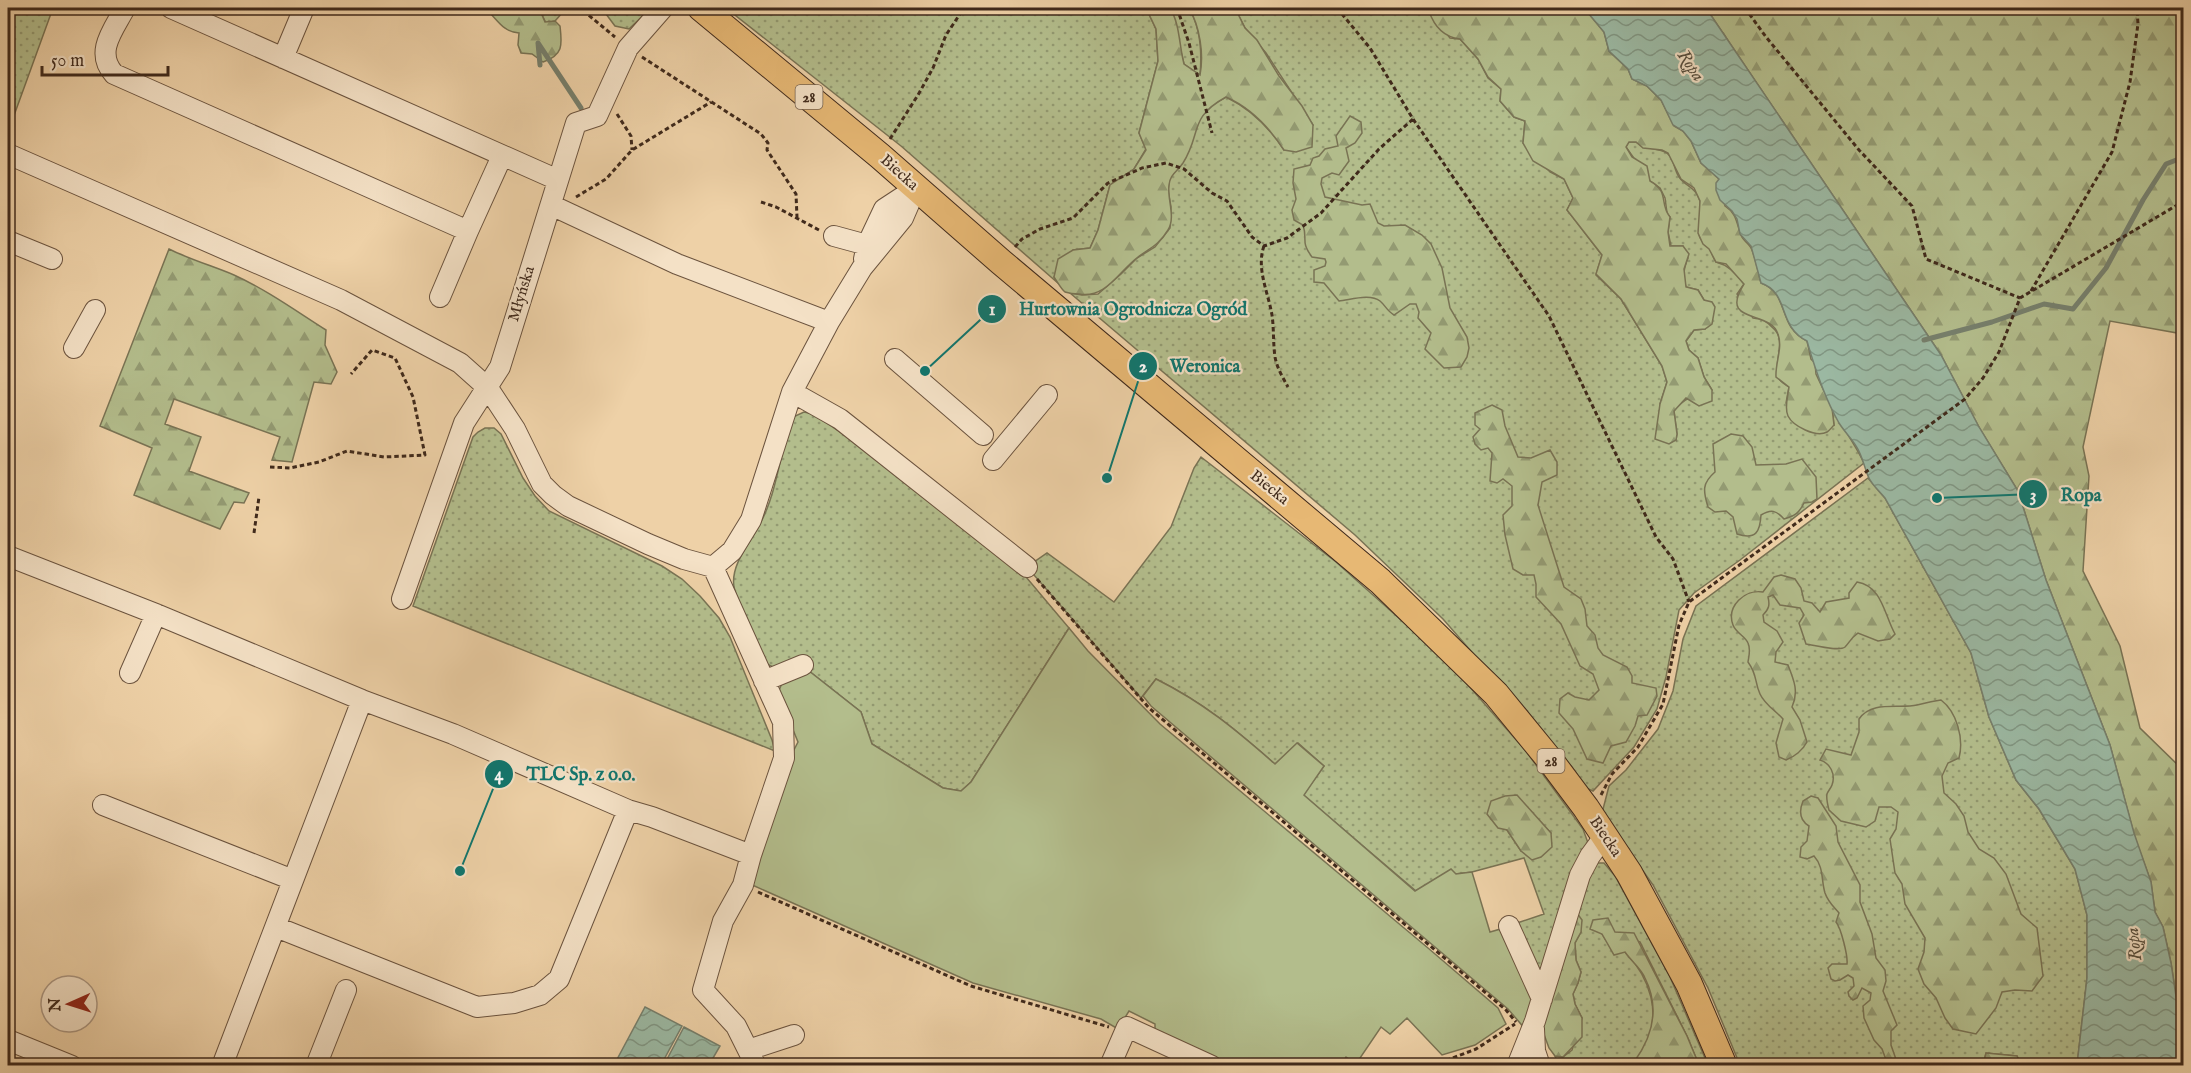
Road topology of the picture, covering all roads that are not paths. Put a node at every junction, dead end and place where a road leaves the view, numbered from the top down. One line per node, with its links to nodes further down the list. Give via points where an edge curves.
1 (125, 8): 12 (street, via 104,56 114,74)
2 (175, 8): 6 (street)
3 (304, 8): 6 (street)
4 (663, 8): 9 (street, Młyńska, via 628,48 597,116 576,123)
5 (701, 8): 10 (main road, Biecka / 28)
6 (283, 58): 8 (street)
7 (8, 154): 23 (street, via 341,300 469,368)
8 (502, 156): 9 (street); 12 (street)
9 (558, 180): 11 (street, Młyńska)
10 (916, 188): 15 (street, via 884,209); 17 (street, via 903,218); 39 (main road, Biecka / 28, via 1380,581 1496,694)
11 (554, 206): 20 (street, via 677,264); 23 (street, Młyńska, via 500,367)
12 (468, 231): 18 (street)
13 (834, 236): 15 (street)
14 (9, 245): 16 (street)
15 (867, 245): 17 (street)
16 (52, 259)
17 (862, 268): 20 (street)
18 (440, 297)
19 (95, 310): 21 (street)
20 (829, 322): 24 (street)
21 (74, 348)
22 (895, 359): 26 (street)
23 (488, 388): 29 (street, via 515,429 542,484 553,495 648,544 684,560); 31 (street, Młyńska, via 464,423)
24 (792, 392): 29 (street, via 751,520 732,551); 30 (street, via 840,419)
25 (1047, 395): 27 (street)
26 (983, 435)
27 (993, 460)
28 (8, 556): 32 (street)
29 (713, 567): 35 (street)
30 (1027, 567)
31 (402, 599)
32 (156, 614): 34 (street); 36 (street)
33 (803, 665): 35 (street)
34 (130, 673)
35 (764, 681): 40 (street, via 783,722 784,758)
36 (362, 700): 38 (street, via 453,734); 41 (street)
37 (103, 805): 41 (street)
38 (628, 810): 40 (street); 43 (street, via 559,979 540,994 514,1003 477,1007)
39 (1599, 829): 45 (street, via 1580,875); 57 (main road, Biecka / 28, via 1629,873 1689,984)
40 (751, 855): 49 (street, via 743,885 723,921 703,990 736,1026)
41 (293, 880): 43 (street)
42 (1509, 926): 45 (street)
43 (276, 927): 51 (street)
44 (346, 990): 52 (street)
45 (1542, 999): 46 (street)
46 (1526, 1027): 55 (street); 56 (street)
47 (794, 1035): 49 (street)
48 (8, 1040): 50 (street)
49 (750, 1058)
50 (72, 1065)
51 (222, 1065)
52 (316, 1065)
53 (1110, 1065): 54 (street, via 1127,1027)
54 (1212, 1065)
55 (1517, 1065)
56 (1540, 1065)
57 (1724, 1065)

